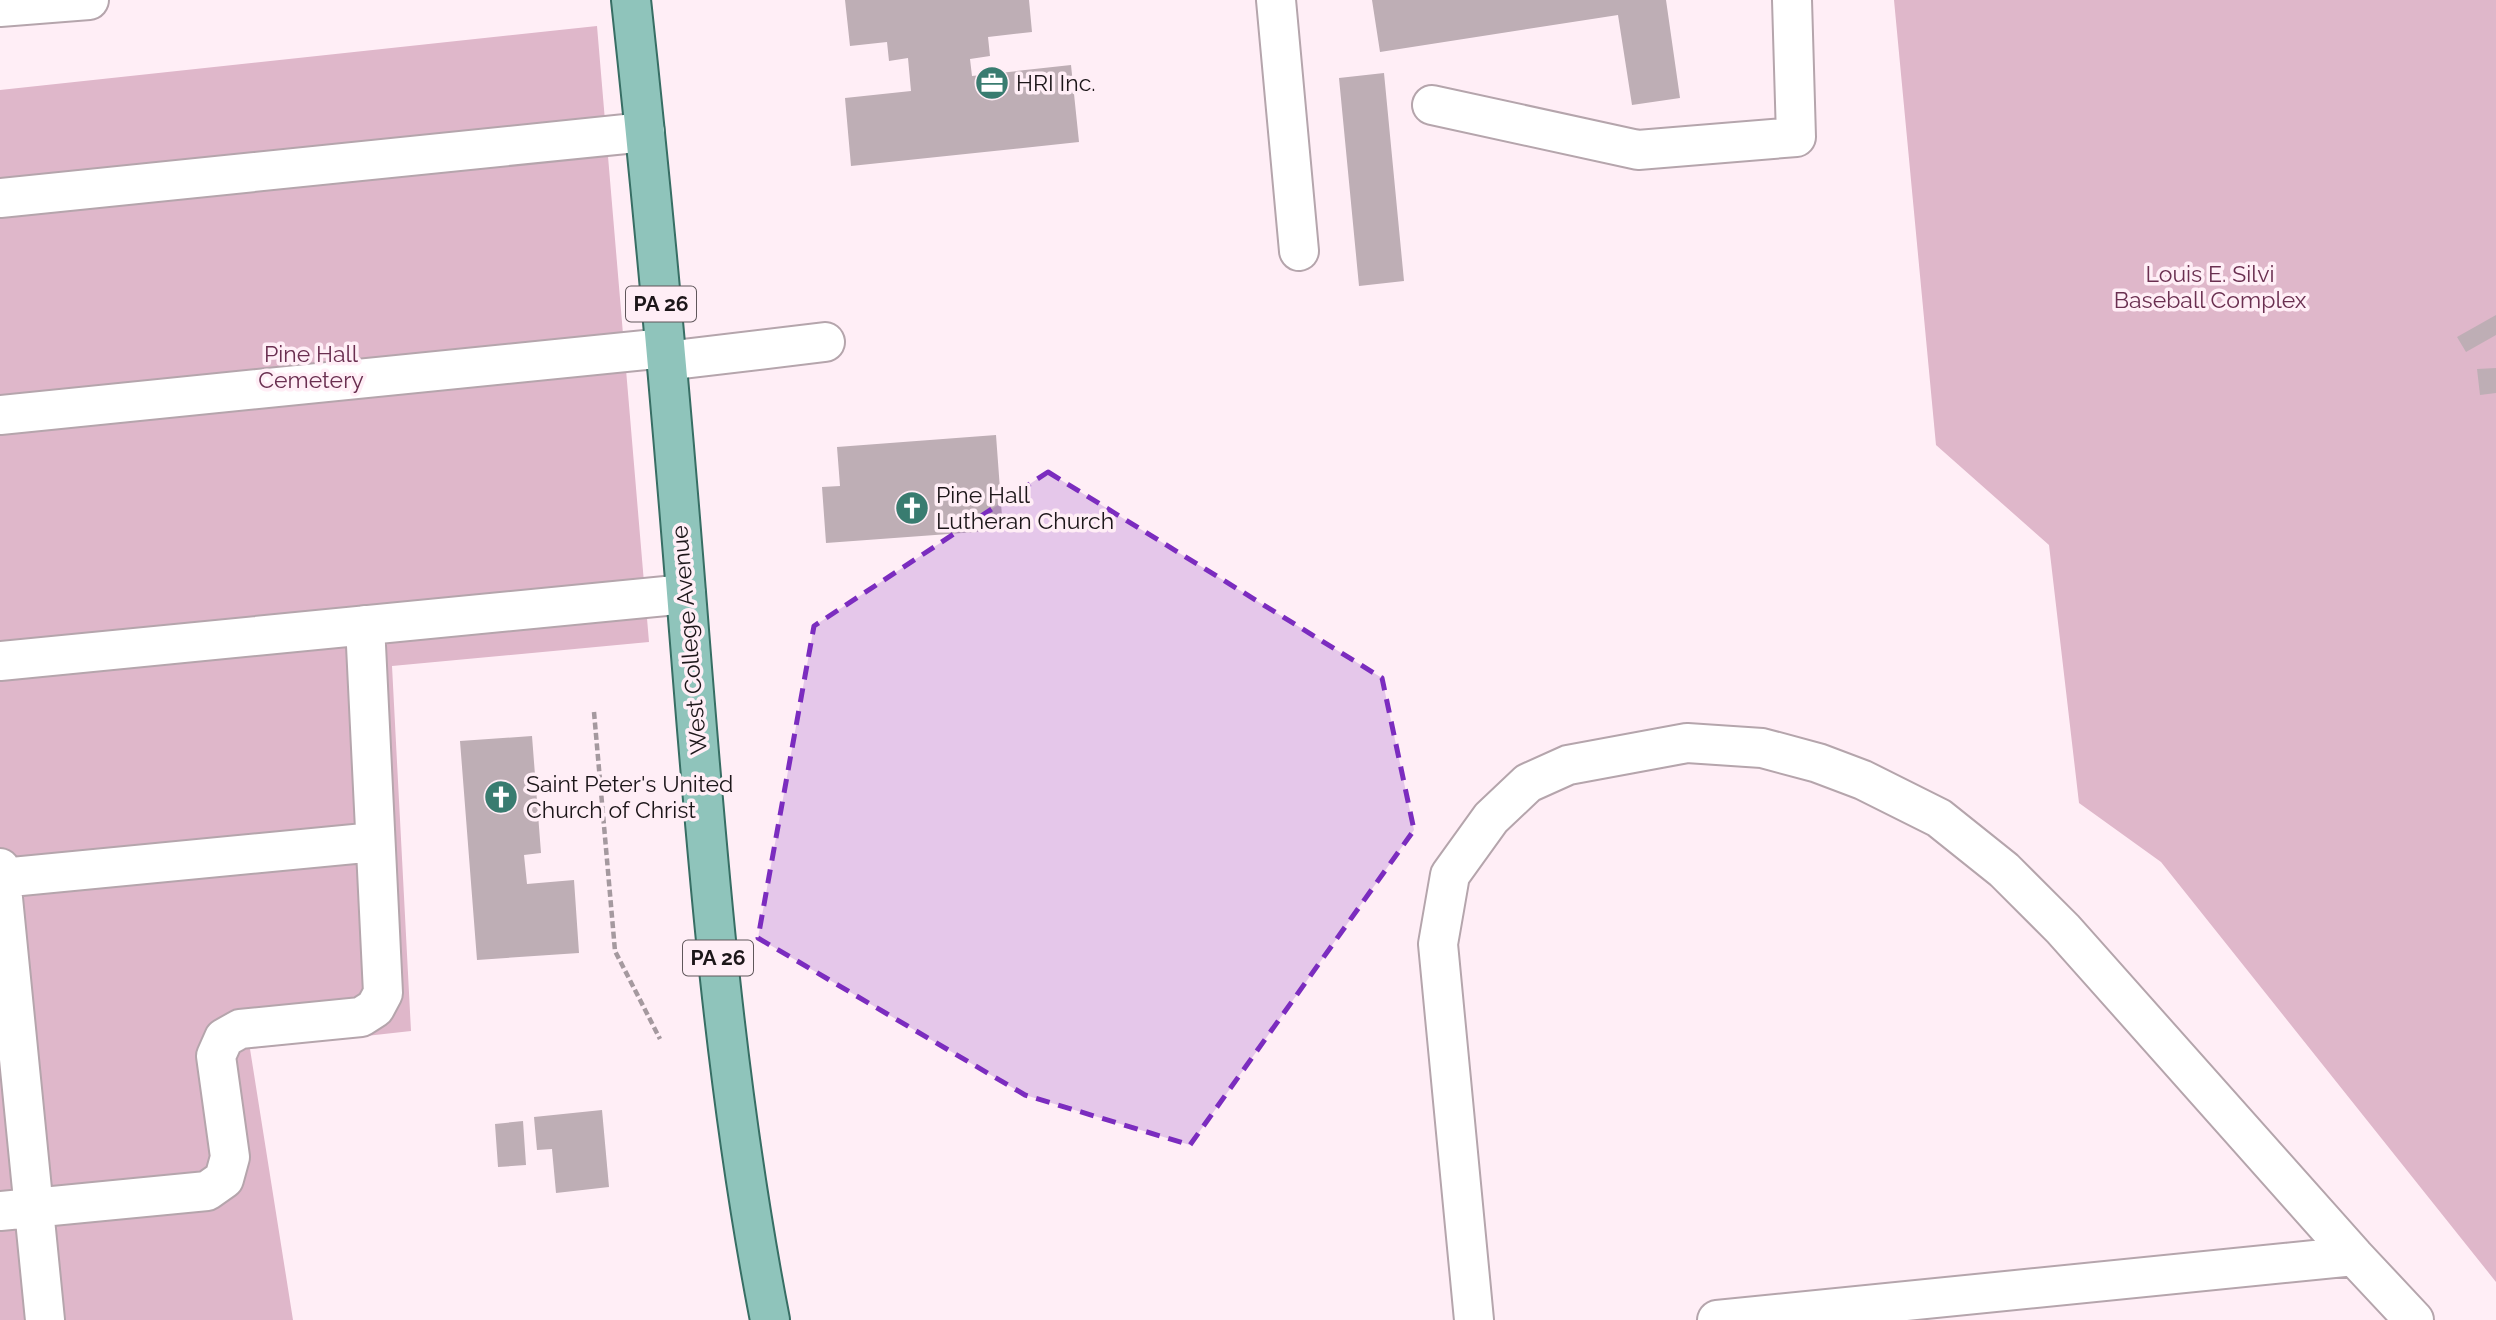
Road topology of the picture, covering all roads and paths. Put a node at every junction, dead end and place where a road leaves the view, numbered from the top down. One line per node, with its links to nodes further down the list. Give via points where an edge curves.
1 (89, 0): 5 (lane)
2 (631, 0): 7 (main road, West College Avenue / PA 26)
3 (1276, 0): 9 (lane)
4 (1792, 0): 6 (lane, via 1796,137 1638,150)
5 (0, 7)
6 (1432, 105)
7 (645, 132): 8 (lane); 11 (main road, West College Avenue / PA 26)
8 (0, 198)
9 (1299, 251)
10 (825, 342): 11 (lane)
11 (665, 355): 12 (lane); 13 (main road, West College Avenue / PA 26)
12 (0, 415)
13 (686, 594): 14 (lane); 24 (main road, West College Avenue / PA 26, via 716,943 737,1123)
14 (365, 625): 15 (lane); 17 (lane)
15 (0, 661)
16 (594, 712): 20 (path, via 615,951)
17 (375, 842): 19 (lane); 21 (lane, via 383,993 375,1008 361,1017 240,1029 224,1038 216,1056 230,1157 224,1179 207,1191)
18 (0, 868): 19 (lane)
19 (0, 878): 21 (lane)
20 (660, 1039)
21 (17, 1209): 23 (lane)
22 (2354, 1256): 25 (lane, via 2063,929 2004,870 1939,818 1818,763 1762,748 1687,743 1568,765 1528,783 1490,818 1450,875 1438,944); 26 (lane); 27 (lane)
23 (45, 1320)
24 (770, 1320)
25 (1474, 1320)
26 (1717, 1320)
27 (2414, 1320)

